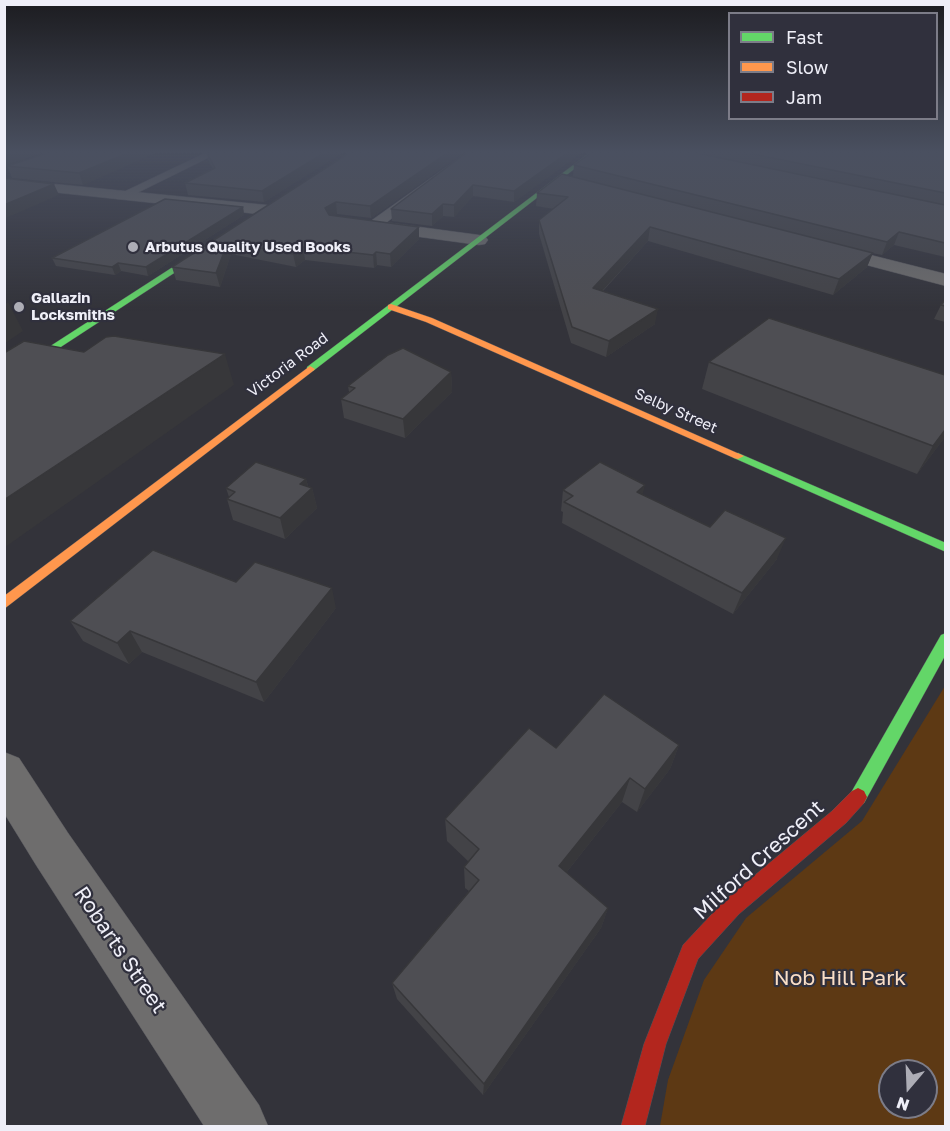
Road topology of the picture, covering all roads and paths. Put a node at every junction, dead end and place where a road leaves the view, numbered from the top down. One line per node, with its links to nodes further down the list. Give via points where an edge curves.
1 (251, 206): 4 (street)
2 (400, 206): 7 (lane)
3 (523, 206): 8 (main road, Victoria Road)
4 (272, 207): 5 (main road)
5 (247, 223)
6 (355, 223): 7 (street)
7 (373, 226): 8 (street)
8 (479, 240): 12 (main road, Victoria Road)
9 (218, 242): 13 (main road)
10 (810, 245): 11 (street)
11 (945, 280)
12 (391, 308): 14 (main road, Selby Street, via 429,320); 15 (main road, Victoria Road)
13 (4, 381)
14 (945, 549)
15 (4, 604)
16 (945, 639): 19 (main road, Milford Crescent, via 859,796 839,818 732,907 690,952 655,1044)
17 (4, 772): 18 (street, Robarts Street)
18 (238, 1126)
19 (633, 1126)

